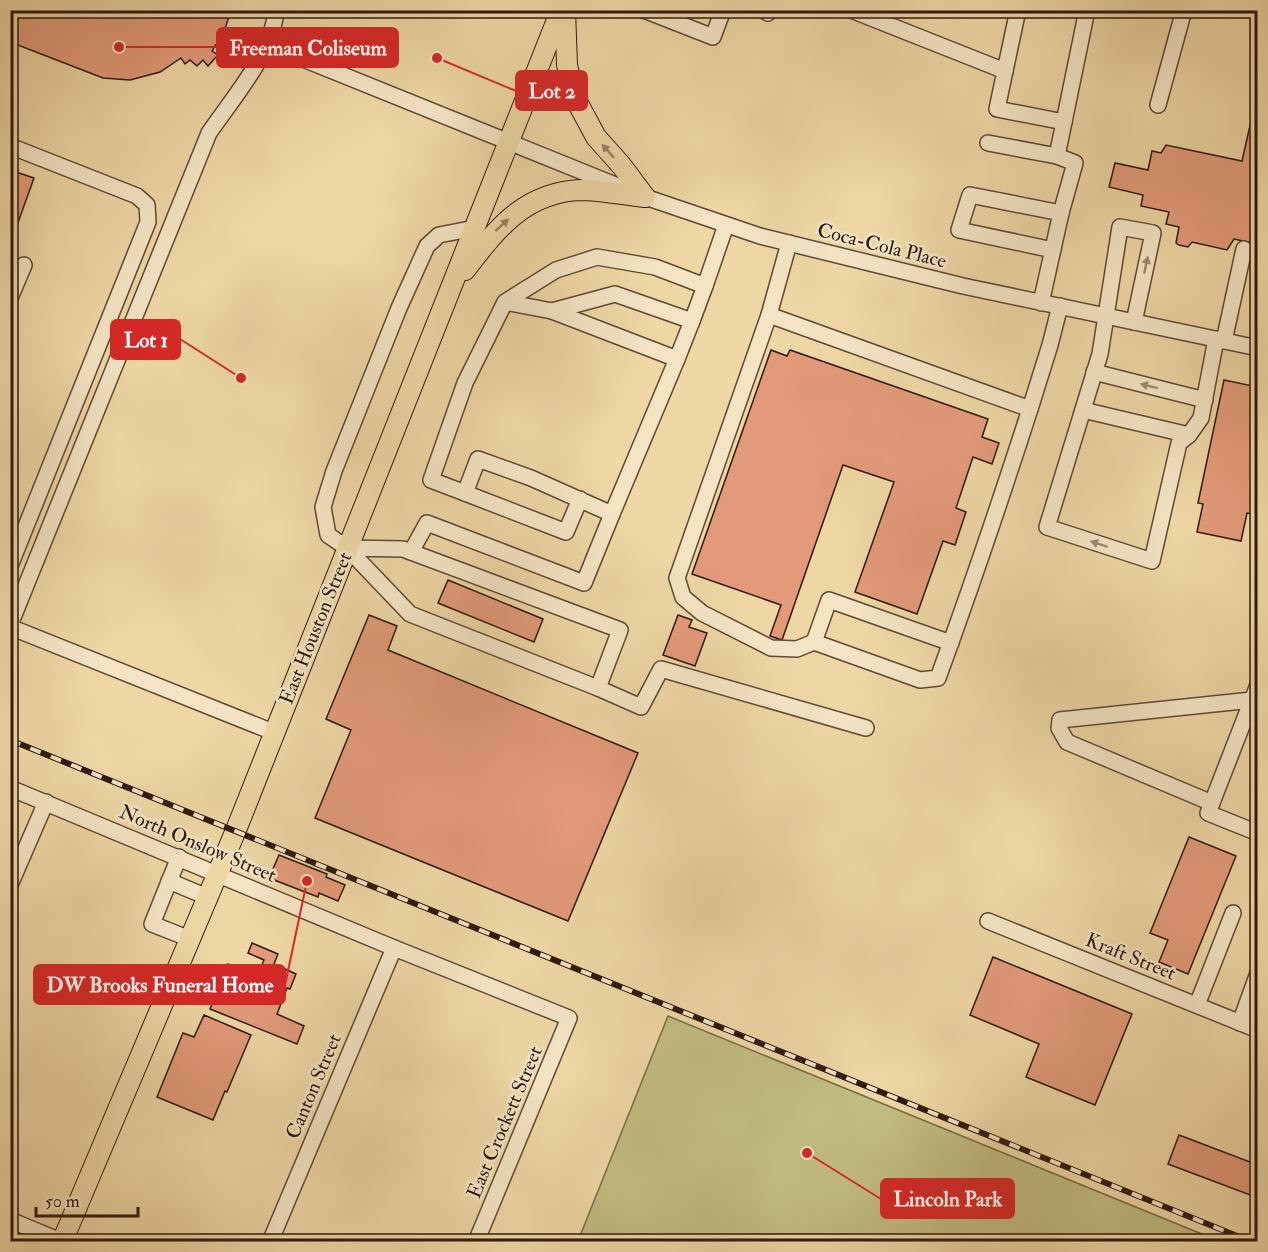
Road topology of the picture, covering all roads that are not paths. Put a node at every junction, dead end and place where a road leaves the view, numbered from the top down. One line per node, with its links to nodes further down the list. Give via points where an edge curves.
1 (276, 10): 12 (street)
2 (561, 10): 16 (main road, East Houston Street)
3 (565, 10): 20 (main road, one-way to 3, via 596,137 575,98 567,65)
4 (644, 10): 11 (street, via 712,36)
5 (763, 10): 6 (street)
6 (771, 10)
7 (851, 10): 13 (street)
8 (1018, 10): 13 (street)
9 (1087, 10): 15 (street)
10 (1184, 10): 14 (street)
11 (721, 11)
12 (266, 44): 16 (street, Coca-Cola Place); 48 (street, via 252,74 209,134)
13 (1005, 71): 15 (street, via 997,109)
14 (1158, 105)
15 (1064, 122): 19 (street)
16 (508, 142): 20 (street, Coca-Cola Place); 23 (main road, East Houston Street)
17 (988, 143): 19 (street)
18 (10, 146): 47 (street, via 137,196 147,206 148,222)
19 (1057, 156): 21 (street, via 1075,163)
20 (645, 196): 22 (street, Coca-Cola Place); 29 (main road, one-way to 20, via 494,233 519,210 548,195 581,190)
21 (1061, 213): 26 (street); 26 (street, via 970,195 959,230)
22 (726, 225): 24 (street, Coca-Cola Place); 28 (street)
23 (475, 228): 29 (main road, East Houston Street); 52 (street, via 439,235 427,246 338,460 323,507 328,535)
24 (789, 243): 32 (street, Coca-Cola Place); 35 (street)
25 (1244, 249): 39 (street)
26 (1053, 250): 32 (street)
27 (24, 265): 30 (street)
28 (705, 286): 31 (street, via 655,267 597,257 556,270); 37 (street)
29 (452, 287): 52 (main road, East Houston Street)
30 (10, 298)
31 (505, 302): 34 (street); 49 (street, via 465,383 430,480)
32 (1041, 303): 33 (street, Coca-Cola Place)
33 (1060, 306): 36 (street, Coca-Cola Place); 44 (street)
34 (552, 311): 37 (street, via 615,294); 41 (street)
35 (769, 315): 44 (street); 56 (street, via 677,578 683,597 702,613 771,648 797,649)
36 (1107, 317): 38 (street, Coca-Cola Place); 38 (street, one-way to 36, via 1153,233 1120,227); 42 (street)
37 (692, 321): 41 (street)
38 (1134, 322): 39 (street, Coca-Cola Place)
39 (1220, 340): 40 (street, Coca-Cola Place); 43 (street)
40 (1257, 348)
41 (678, 359): 51 (street)
42 (1094, 372): 43 (street, one-way to 42); 45 (street)
43 (1205, 400): 46 (street, via 1201,417)
44 (1029, 408): 57 (street)
45 (1083, 410): 46 (street); 46 (street, one-way to 45, via 1179,443 1152,561 1047,527)
46 (1189, 435)
47 (52, 465): 48 (street); 54 (street)
48 (72, 473): 55 (street)
49 (465, 493): 50 (street, via 566,532); 50 (street, via 478,459)
50 (580, 499): 51 (street)
51 (612, 514): 53 (street, via 584,583 427,523)
52 (347, 548): 53 (street); 59 (street, via 410,614); 62 (main road, East Houston Street)
53 (411, 552): 59 (street, via 620,630)
54 (10, 566)
55 (10, 626): 62 (street)
56 (814, 642): 57 (street, via 920,680 938,678); 57 (street, via 829,600)
57 (951, 644)
58 (1257, 685): 60 (street)
59 (598, 687): 61 (street, via 641,707 661,669)
60 (1255, 701): 65 (street); 65 (street, via 1060,720 1059,728 1067,742)
61 (866, 728)
62 (273, 732): 68 (main road, East Houston Street)
63 (10, 788): 64 (street, North Onslow Street)
64 (46, 802): 67 (street, North Onslow Street); 70 (street)
65 (1212, 803): 66 (street, via 1208,813)
66 (1257, 833)
67 (179, 857): 68 (street, North Onslow Street); 69 (street)
68 (218, 873): 71 (main road, East Houston Street); 75 (street, North Onslow Street)
69 (169, 881): 71 (street); 74 (street, via 152,924)
70 (10, 885)
71 (207, 897): 74 (main road, East Houston Street)
72 (1233, 913): 77 (street)
73 (988, 921): 77 (street, Kraft Street)
74 (190, 939): 82 (main road, East Houston Street)
75 (394, 948): 78 (street, North Onslow Street); 83 (street, Canton Street)
76 (1257, 972): 79 (street)
77 (1197, 1005): 79 (street, Kraft Street)
78 (570, 1018): 84 (street, East Crockett Street)
79 (1240, 1023): 80 (street, Kraft Street)
80 (1257, 1030)
81 (10, 1220): 82 (street)
82 (62, 1241)
83 (270, 1242)
84 (476, 1242)

